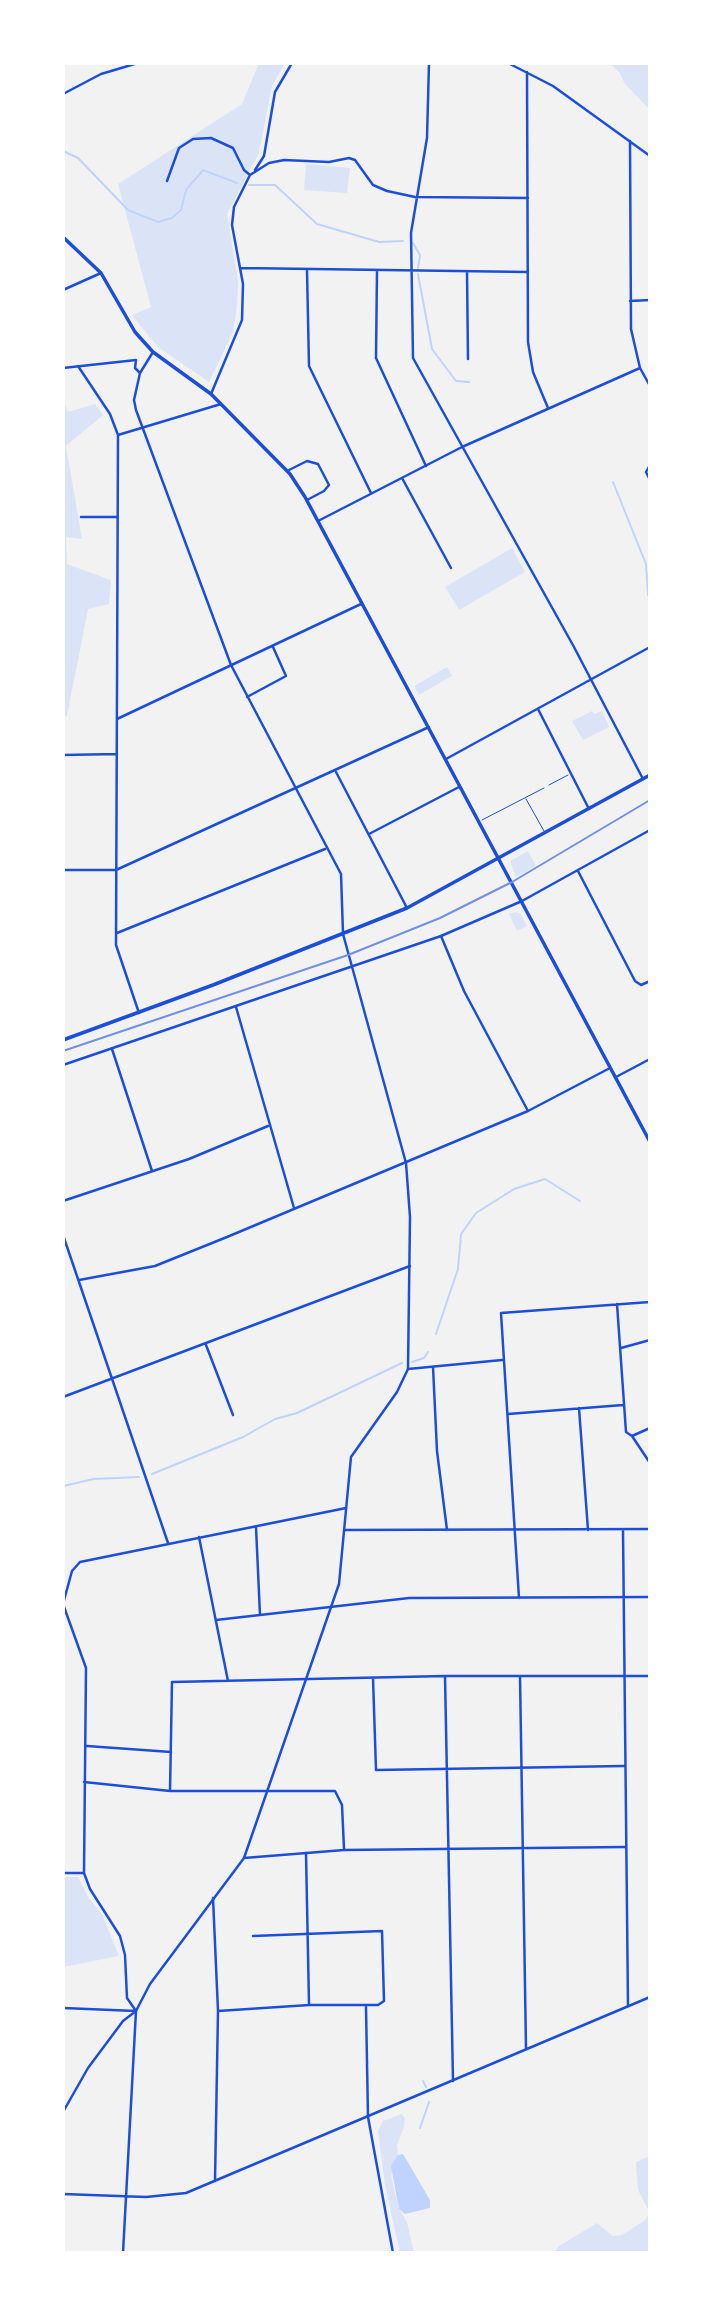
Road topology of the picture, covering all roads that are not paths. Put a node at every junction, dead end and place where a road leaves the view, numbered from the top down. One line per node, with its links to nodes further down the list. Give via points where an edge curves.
1 (138, 63): 6 (street, via 102,74)
2 (292, 63): 9 (street, via 275,92 264,156)
3 (429, 63): 11 (street, via 428,129)
4 (508, 63): 5 (street)
5 (527, 72): 7 (street); 12 (street)
6 (63, 94)
7 (630, 141): 8 (street); 23 (street)
8 (650, 156)
9 (250, 175): 10 (street, via 233,148 217,139 202,138 178,148); 11 (street, via 284,159 329,162 352,158 373,185); 14 (street, via 234,207 232,225)
10 (167, 181)
11 (415, 197): 12 (street); 16 (street)
12 (528, 198): 19 (street)
13 (63, 237): 20 (main road)
14 (240, 268): 15 (street); 31 (street, via 240,329)
15 (307, 270): 17 (street); 42 (street, via 309,366)
16 (409, 270): 17 (street); 18 (street); 36 (street, via 413,358)
17 (377, 271): 37 (street, via 376,358)
18 (467, 272): 19 (street); 25 (street)
19 (528, 272): 33 (street, via 530,359)
20 (101, 273): 21 (street); 24 (main road, via 134,331)
21 (63, 290)
22 (650, 300): 23 (street)
23 (630, 301): 28 (street)
24 (153, 352): 29 (street); 31 (main road)
25 (468, 359)
26 (78, 366): 27 (street); 29 (street, via 136,360); 35 (street, via 110,414)
27 (63, 368)
28 (639, 368): 30 (street); 33 (street)
29 (140, 373): 34 (street, via 134,400)
30 (650, 386)
31 (211, 394): 32 (main road)
32 (221, 404): 34 (street); 39 (main road)
33 (548, 408): 36 (street)
34 (142, 428): 35 (street); 51 (street)
35 (118, 435): 45 (street)
36 (461, 447): 37 (street); 52 (street)
37 (426, 466): 40 (street)
38 (648, 466): 41 (street)
39 (287, 471): 43 (main road); 43 (street, via 306,461 318,464 328,485)
40 (402, 478): 42 (street); 47 (street)
41 (650, 480)
42 (371, 493): 46 (street)
43 (307, 500): 46 (main road)
44 (82, 517): 45 (street)
45 (117, 517): 55 (street)
46 (318, 521): 48 (main road)
47 (451, 568)
48 (363, 603): 49 (street); 56 (main road)
49 (272, 646): 51 (street); 53 (street, via 286,677)
50 (650, 647): 52 (street)
51 (231, 666): 53 (street); 55 (street)
52 (590, 679): 54 (street); 63 (street)
53 (247, 697): 67 (street)
54 (537, 708): 59 (street); 61 (street)
55 (117, 719): 57 (street)
56 (429, 727): 59 (main road); 60 (street)
57 (117, 754): 58 (street); 77 (street)
58 (63, 755)
59 (446, 759): 65 (main road)
60 (336, 772): 67 (street); 72 (street)
61 (570, 774): 64 (lane); 69 (street)
62 (650, 775): 63 (main road)
63 (643, 779): 69 (main road)
64 (549, 785)
65 (461, 786): 70 (main road); 72 (street)
66 (544, 788): 68 (lane)
67 (295, 790): 74 (street); 77 (street)
68 (525, 798): 70 (lane); 73 (lane)
69 (589, 809): 73 (main road)
70 (480, 821): 75 (main road)
71 (650, 830): 78 (street)
72 (369, 834): 80 (street)
73 (545, 834): 75 (main road)
74 (326, 849): 81 (street); 82 (street, via 342,881)
75 (499, 859): 79 (main road); 80 (main road)
76 (63, 870): 77 (street)
77 (116, 870): 81 (street)
78 (578, 871): 79 (street); 85 (street, via 639,985)
79 (522, 901): 83 (street); 92 (main road)
80 (407, 908): 82 (main road)
81 (117, 933): 87 (street, via 117,952)
82 (344, 934): 84 (street); 87 (main road)
83 (441, 936): 84 (street); 94 (street, via 464,991)
84 (352, 969): 86 (street); 99 (street)
85 (650, 981)
86 (236, 1007): 89 (street); 95 (street)
87 (139, 1013): 88 (main road)
88 (63, 1040)
89 (111, 1049): 91 (street); 100 (street)
90 (650, 1059): 93 (street)
91 (63, 1065)
92 (610, 1068): 93 (main road); 94 (street)
93 (616, 1077): 97 (main road)
94 (528, 1111): 99 (street)
95 (268, 1126): 100 (street); 102 (street)
96 (650, 1129): 97 (street)
97 (644, 1132): 98 (main road)
98 (650, 1142)
99 (406, 1163): 102 (street); 104 (street)
100 (152, 1171): 101 (street)
101 (63, 1201)
102 (293, 1208): 105 (street, via 155,1266)
103 (63, 1235): 105 (street)
104 (410, 1266): 109 (street); 113 (street)
105 (79, 1280): 114 (street)
106 (650, 1302): 107 (street)
107 (617, 1304): 110 (street); 111 (street, via 501,1313)
108 (650, 1340): 110 (street)
109 (206, 1345): 114 (street); 119 (street)
110 (621, 1348): 116 (street)
111 (504, 1360): 112 (street); 118 (street)
112 (433, 1367): 113 (street); 127 (street)
113 (408, 1369): 123 (street, via 397,1392 352,1452)
114 (113, 1379): 115 (street); 132 (street)
115 (63, 1397)
116 (624, 1405): 117 (street); 121 (street, via 626,1433)
117 (579, 1408): 118 (street); 129 (street)
118 (508, 1414): 128 (street)
119 (233, 1415)
120 (650, 1428): 121 (street)
121 (632, 1436): 122 (street)
122 (650, 1463)
123 (346, 1508): 124 (street); 126 (street)
124 (256, 1526): 131 (street); 137 (street)
125 (650, 1529): 130 (street)
126 (345, 1530): 127 (street); 136 (street, via 341,1575)
127 (447, 1530): 128 (street)
128 (517, 1530): 129 (street); 135 (street)
129 (588, 1530): 130 (street)
130 (623, 1530): 133 (street)
131 (199, 1536): 132 (street); 138 (street)
132 (168, 1543): 146 (street, via 74,1566 63,1604 86,1668)
133 (624, 1597): 134 (street); 135 (street); 142 (street)
134 (650, 1597)
135 (519, 1598): 136 (street, via 409,1598)
136 (332, 1607): 137 (street); 144 (street)
137 (260, 1615): 138 (street)
138 (216, 1620): 145 (street)
139 (445, 1676): 140 (street); 143 (street); 150 (street)
140 (520, 1676): 142 (street); 148 (street)
141 (650, 1676): 142 (street)
142 (623, 1677): 149 (street)
143 (373, 1678): 144 (street); 150 (street, via 376,1770)
144 (306, 1680): 145 (street); 153 (street)
145 (228, 1681): 147 (street, via 172,1682)
146 (85, 1746): 147 (street); 151 (street)
147 (170, 1752): 152 (street)
148 (522, 1766): 149 (street); 150 (street); 154 (street)
149 (624, 1766): 155 (street)
150 (447, 1768): 156 (street)
151 (84, 1782): 152 (street); 161 (street)
152 (170, 1791): 153 (street)
153 (266, 1793): 157 (street, via 335,1791 342,1805); 159 (street)
154 (524, 1846): 155 (street); 156 (street); 172 (street)
155 (625, 1847): 168 (street)
156 (449, 1848): 157 (street); 173 (street)
157 (344, 1850): 158 (street)
158 (306, 1853): 159 (street); 163 (street)
159 (244, 1858): 162 (street)
160 (63, 1873): 161 (street)
161 (84, 1873): 170 (street, via 120,1936 127,1998)
162 (213, 1898): 170 (street, via 150,1984); 171 (street)
163 (308, 1934): 164 (street); 166 (street); 167 (street, via 382,1931 384,2001)
164 (253, 1936)
165 (650, 1997): 168 (street)
166 (309, 2005): 167 (street); 171 (street)
167 (366, 2005): 175 (street)
168 (628, 2006): 172 (street)
169 (63, 2008): 170 (street)
170 (136, 2011): 174 (street, via 123,2021 89,2068); 178 (street)
171 (218, 2011): 176 (street)
172 (526, 2049): 173 (street)
173 (453, 2081): 175 (street)
174 (63, 2112)
175 (368, 2118): 176 (street); 180 (street)
176 (215, 2182): 178 (street, via 170,2196)
177 (63, 2193): 178 (street)
178 (127, 2196): 179 (street)
179 (123, 2253)
180 (393, 2253)

